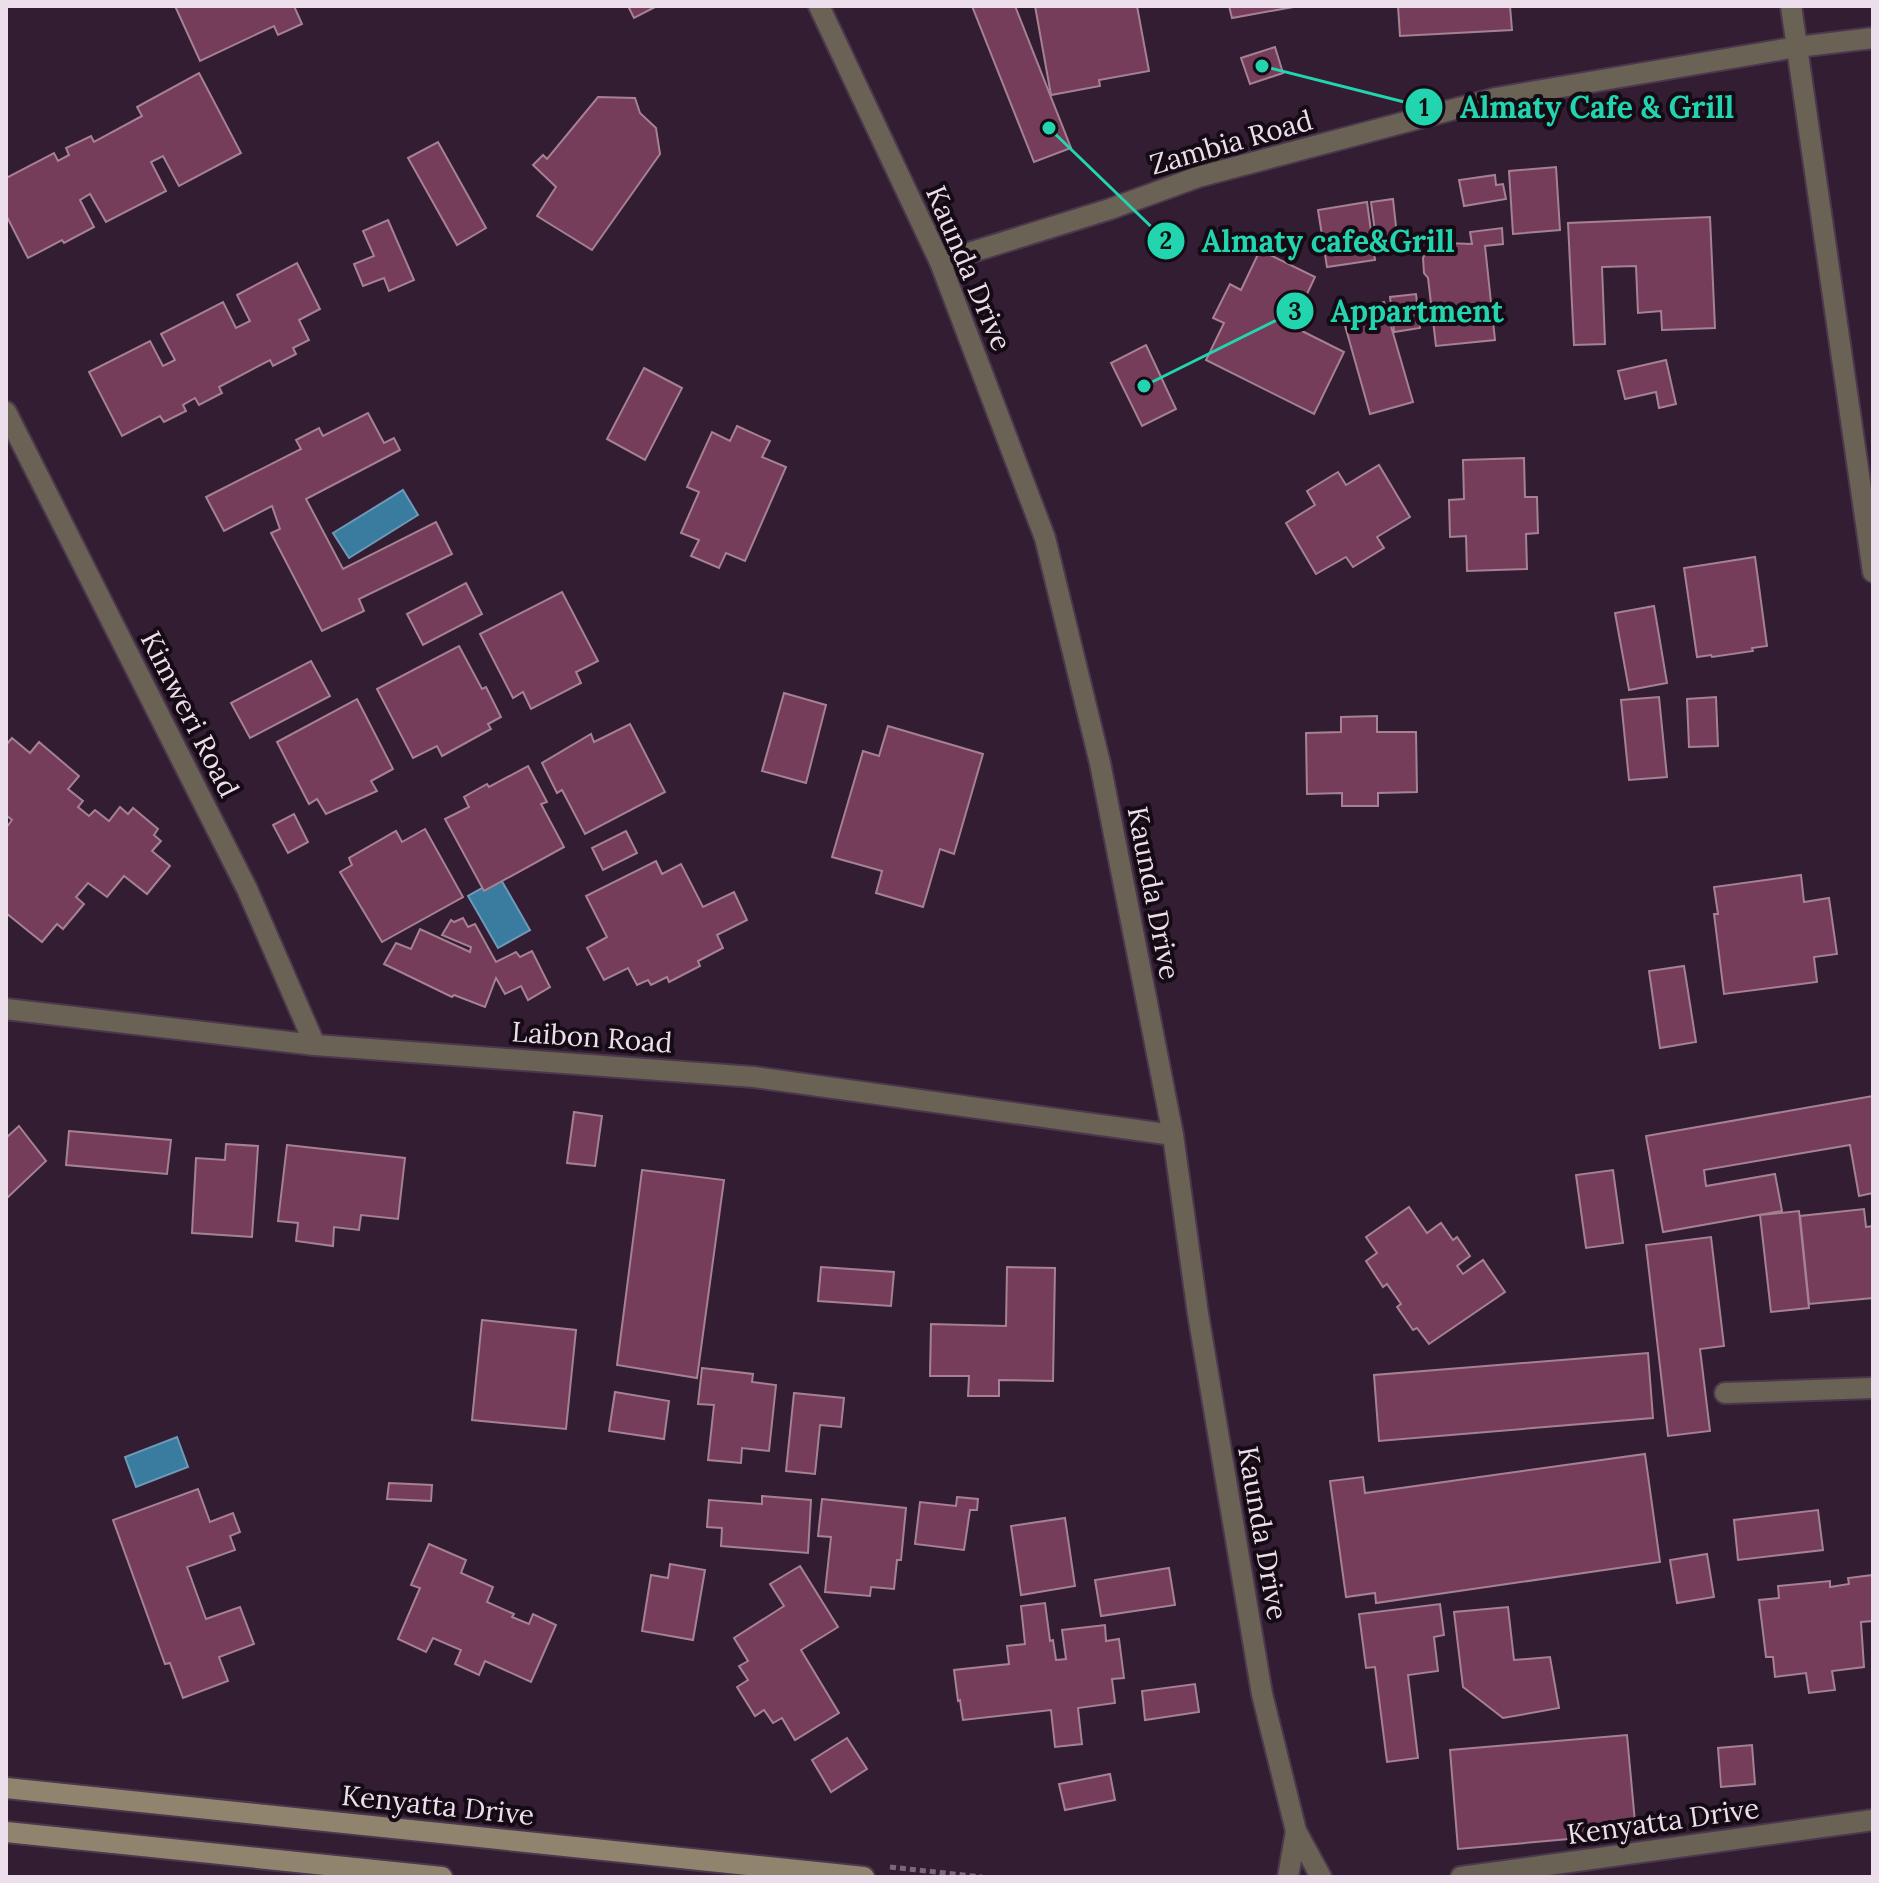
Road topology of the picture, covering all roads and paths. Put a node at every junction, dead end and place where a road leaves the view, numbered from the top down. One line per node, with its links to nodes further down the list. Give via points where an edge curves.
1 (819, 6): 5 (street, Kaunda Drive)
2 (1791, 6): 4 (street)
3 (1873, 38): 4 (street, Zambia Road)
4 (1797, 47): 5 (street, Zambia Road, via 1496,98 1198,177); 7 (street)
5 (940, 262): 10 (street, Kaunda Drive, via 1045,538 1100,763)
6 (6, 412): 9 (street, Kimweri Road, via 247,889)
7 (1873, 572)
8 (6, 1009): 9 (street, Laibon Road)
9 (315, 1045): 10 (street, Laibon Road, via 754,1077)
10 (1173, 1135): 15 (street, Kaunda Drive, via 1241,1581)
11 (1873, 1388): 12 (street)
12 (1725, 1393)
13 (6, 1788): 18 (main road, Kenyatta Drive)
14 (1873, 1820): 21 (street, Kenyatta Drive)
15 (1296, 1831): 19 (street, Kaunda Drive); 20 (street, Kaunda Drive)
16 (6, 1832): 17 (main road)
17 (442, 1877)
18 (864, 1877)
19 (1288, 1877)
20 (1321, 1877)
21 (1461, 1877)

